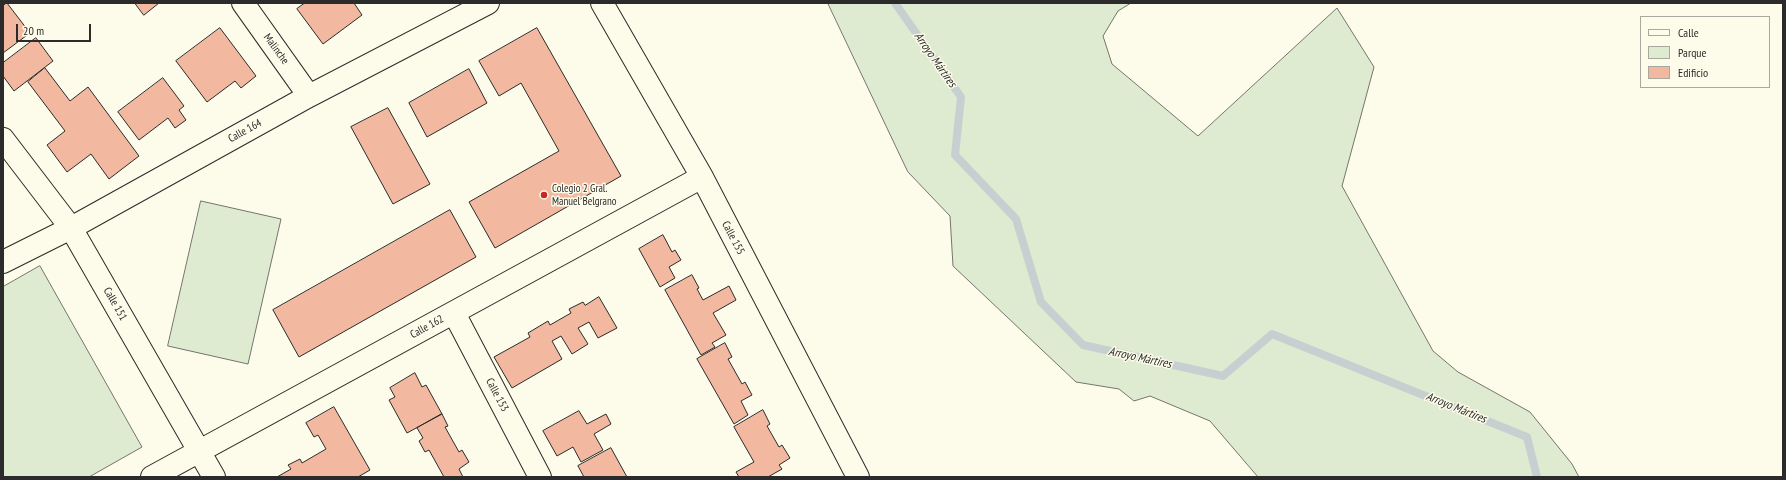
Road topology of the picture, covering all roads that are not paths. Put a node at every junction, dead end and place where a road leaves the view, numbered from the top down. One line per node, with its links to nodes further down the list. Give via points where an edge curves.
1 (243, 3): 4 (street, Malinche)
2 (488, 3): 4 (street, Calle 164)
3 (602, 3): 6 (street, Calle 155)
4 (309, 96): 7 (street, Calle 164)
5 (3, 139): 7 (street, Calle 151)
6 (702, 177): 9 (street, Calle 162); 14 (street, Calle 155)
7 (71, 228): 8 (street, Calle 164); 10 (street, Calle 151)
8 (3, 262)
9 (454, 313): 10 (street, Calle 162); 13 (street, Calle 153)
10 (200, 450): 11 (street, Calle 162); 12 (street, Calle 151)
11 (152, 477)
12 (214, 477)
13 (540, 477)
14 (858, 477)

